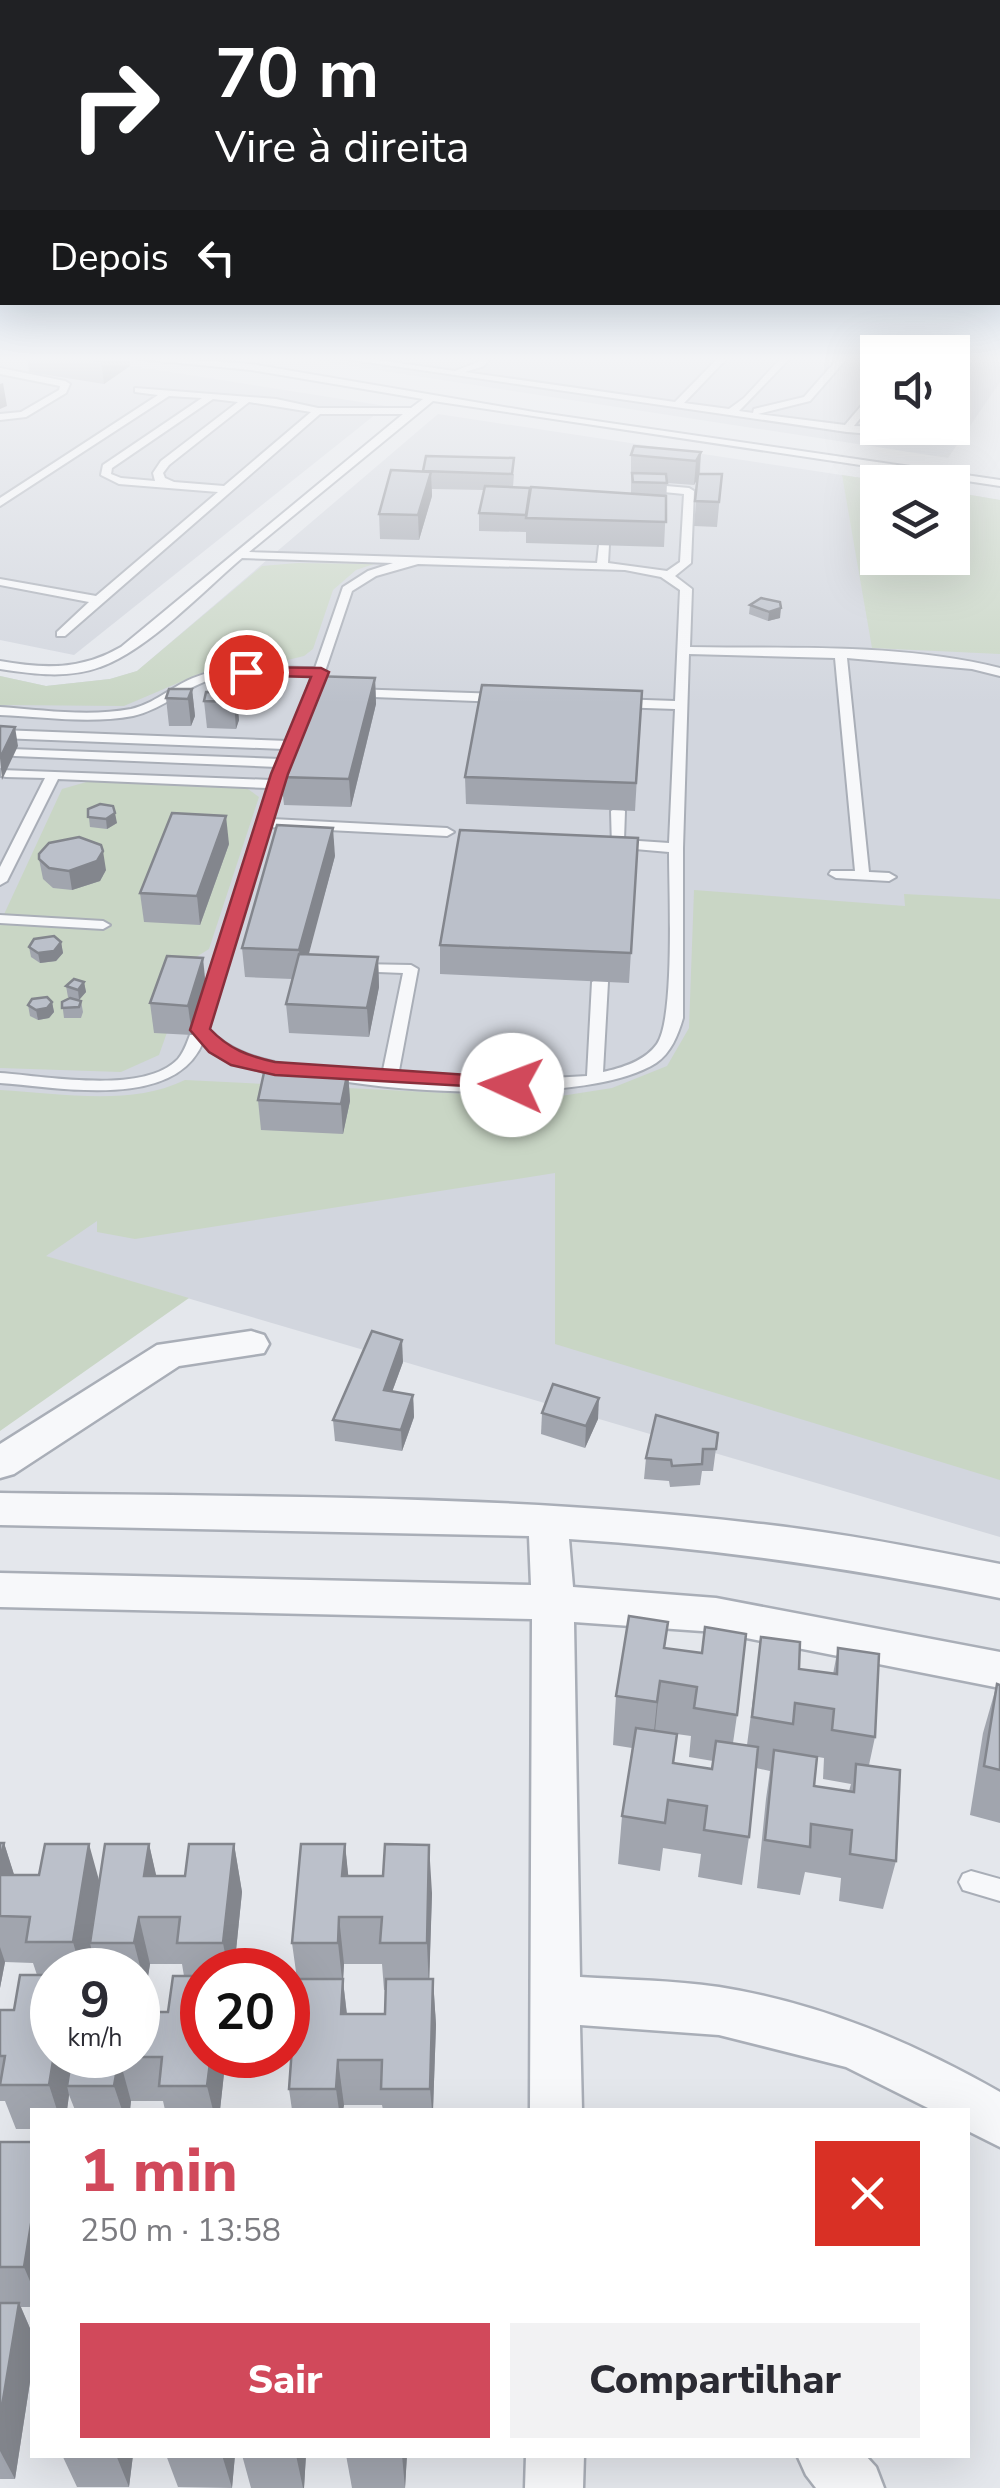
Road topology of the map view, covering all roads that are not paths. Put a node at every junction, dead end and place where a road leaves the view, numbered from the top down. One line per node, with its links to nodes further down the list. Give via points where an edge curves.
1 (47, 472): 11 (lane)
2 (106, 472): 8 (lane, via 119,480)
3 (159, 472): 8 (lane)
4 (244, 472): 10 (lane)
5 (340, 472): 13 (lane)
6 (927, 472): 7 (lane)
7 (1000, 483)
8 (172, 485): 10 (lane)
9 (640, 486): 16 (lane, via 689,491 685,562)
10 (224, 489): 18 (lane)
11 (0, 503)
12 (604, 545): 15 (lane)
13 (243, 555): 14 (lane); 22 (lane, via 112,658 76,670)
14 (420, 560): 15 (lane); 23 (lane, via 380,570 347,589)
15 (602, 566): 16 (lane)
16 (668, 576): 20 (lane, via 686,589)
17 (1, 582): 18 (lane)
18 (98, 600): 19 (lane)
19 (61, 634)
20 (686, 650): 21 (lane); 28 (lane)
21 (841, 654): 24 (lane); 43 (lane)
22 (0, 665)
23 (321, 672): 25 (lane); 30 (lane, via 225,673 134,712)
24 (1000, 672)
25 (313, 691): 26 (lane); 29 (lane)
26 (507, 699)
27 (604, 702): 28 (lane)
28 (681, 706): 40 (lane)
29 (306, 709)
30 (0, 711)
31 (299, 727): 33 (lane)
32 (0, 734): 33 (lane)
33 (292, 745): 34 (lane)
34 (280, 774): 35 (lane); 35 (lane, via 10,763); 37 (lane)
35 (53, 775): 45 (lane)
36 (618, 810): 39 (lane)
37 (264, 823): 38 (lane); 50 (lane)
38 (447, 832)
39 (617, 844): 40 (lane); 41 (lane)
40 (676, 848): 53 (lane, via 675,1018 669,1040 651,1060)
41 (615, 865)
42 (836, 874): 43 (lane)
43 (862, 875): 44 (lane)
44 (888, 877)
45 (0, 880)
46 (0, 920): 47 (lane)
47 (103, 924)
48 (332, 967): 52 (lane, via 410,969)
49 (600, 982): 53 (lane)
50 (200, 1030): 51 (lane, via 184,1063 129,1084); 52 (lane, via 238,1060)
51 (0, 1078)
52 (389, 1079): 53 (lane, via 548,1086)
53 (595, 1079)
54 (251, 1344): 55 (street, via 170,1354)
55 (0, 1463)
56 (0, 1509): 57 (street)
57 (548, 1521): 58 (street, via 807,1546); 60 (street)
58 (1000, 1581)
59 (0, 1590): 60 (street)
60 (553, 1603): 61 (street, via 716,1615); 64 (street)
61 (1000, 1670)
62 (970, 1882): 63 (lane)
63 (1000, 1890)
64 (555, 1999): 65 (street, via 719,2011 852,2044); 66 (street)
65 (998, 2107)
66 (556, 2108)
67 (555, 2458): 69 (street)
68 (829, 2458): 70 (street)
69 (554, 2488)
70 (856, 2488)

